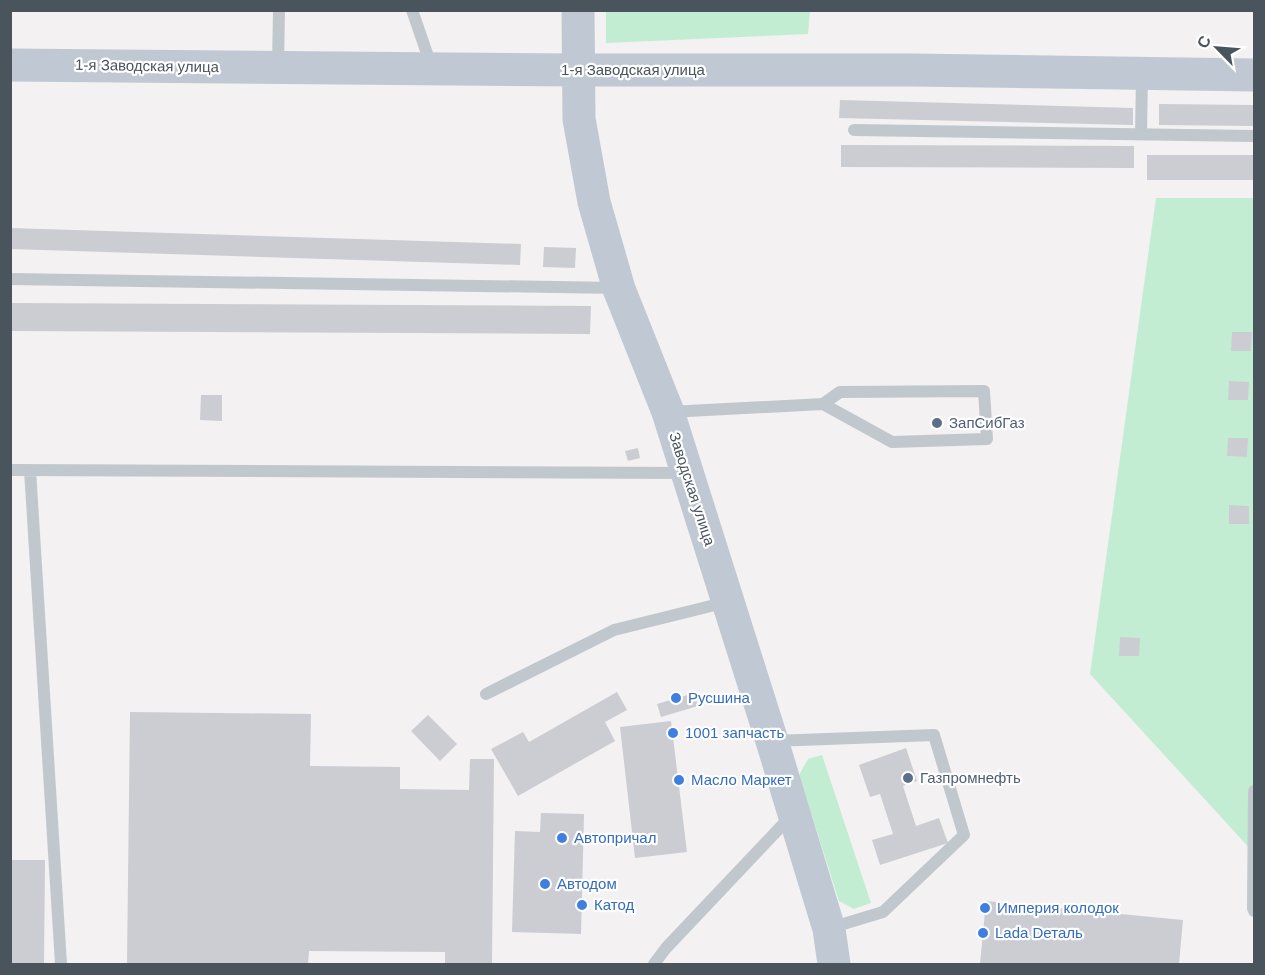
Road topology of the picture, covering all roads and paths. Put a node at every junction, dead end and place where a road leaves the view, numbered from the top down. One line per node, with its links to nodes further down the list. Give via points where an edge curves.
1 (279, 10): 5 (lane)
2 (412, 10): 6 (lane)
3 (578, 10): 7 (main road, Заводская улица)
4 (10, 65): 5 (main road, 1-я Заводская улица)
5 (278, 68): 6 (main road, 1-я Заводская улица)
6 (433, 69): 7 (main road, 1-я Заводская улица)
7 (578, 70): 8 (main road, 1-я Заводская улица); 14 (main road, Заводская улица, via 579,119 594,202)
8 (1142, 73): 9 (main road, 1-я Заводская улица); 11 (lane)
9 (1254, 75)
10 (854, 130): 11 (lane)
11 (1141, 134): 12 (lane)
12 (1254, 136)
13 (10, 279): 14 (lane)
14 (619, 288): 16 (main road, Заводская улица)
15 (823, 404): 15 (lane, via 892,442 987,439 984,391 840,392); 16 (lane)
16 (668, 412): 19 (main road, Заводская улица)
17 (10, 470): 18 (lane)
18 (30, 470): 19 (lane); 27 (lane)
19 (687, 472): 20 (main road, Заводская улица)
20 (728, 602): 21 (lane, via 614,630); 22 (main road, Заводская улица)
21 (486, 694)
22 (772, 741): 24 (main road, Заводская улица); 26 (lane, via 934,735 964,835 883,912)
23 (1254, 791): 25 (lane)
24 (794, 813): 26 (main road, Заводская улица); 28 (lane)
25 (1254, 911)
26 (829, 929): 29 (main road, Заводская улица)
27 (61, 964)
28 (654, 964)
29 (834, 964)

